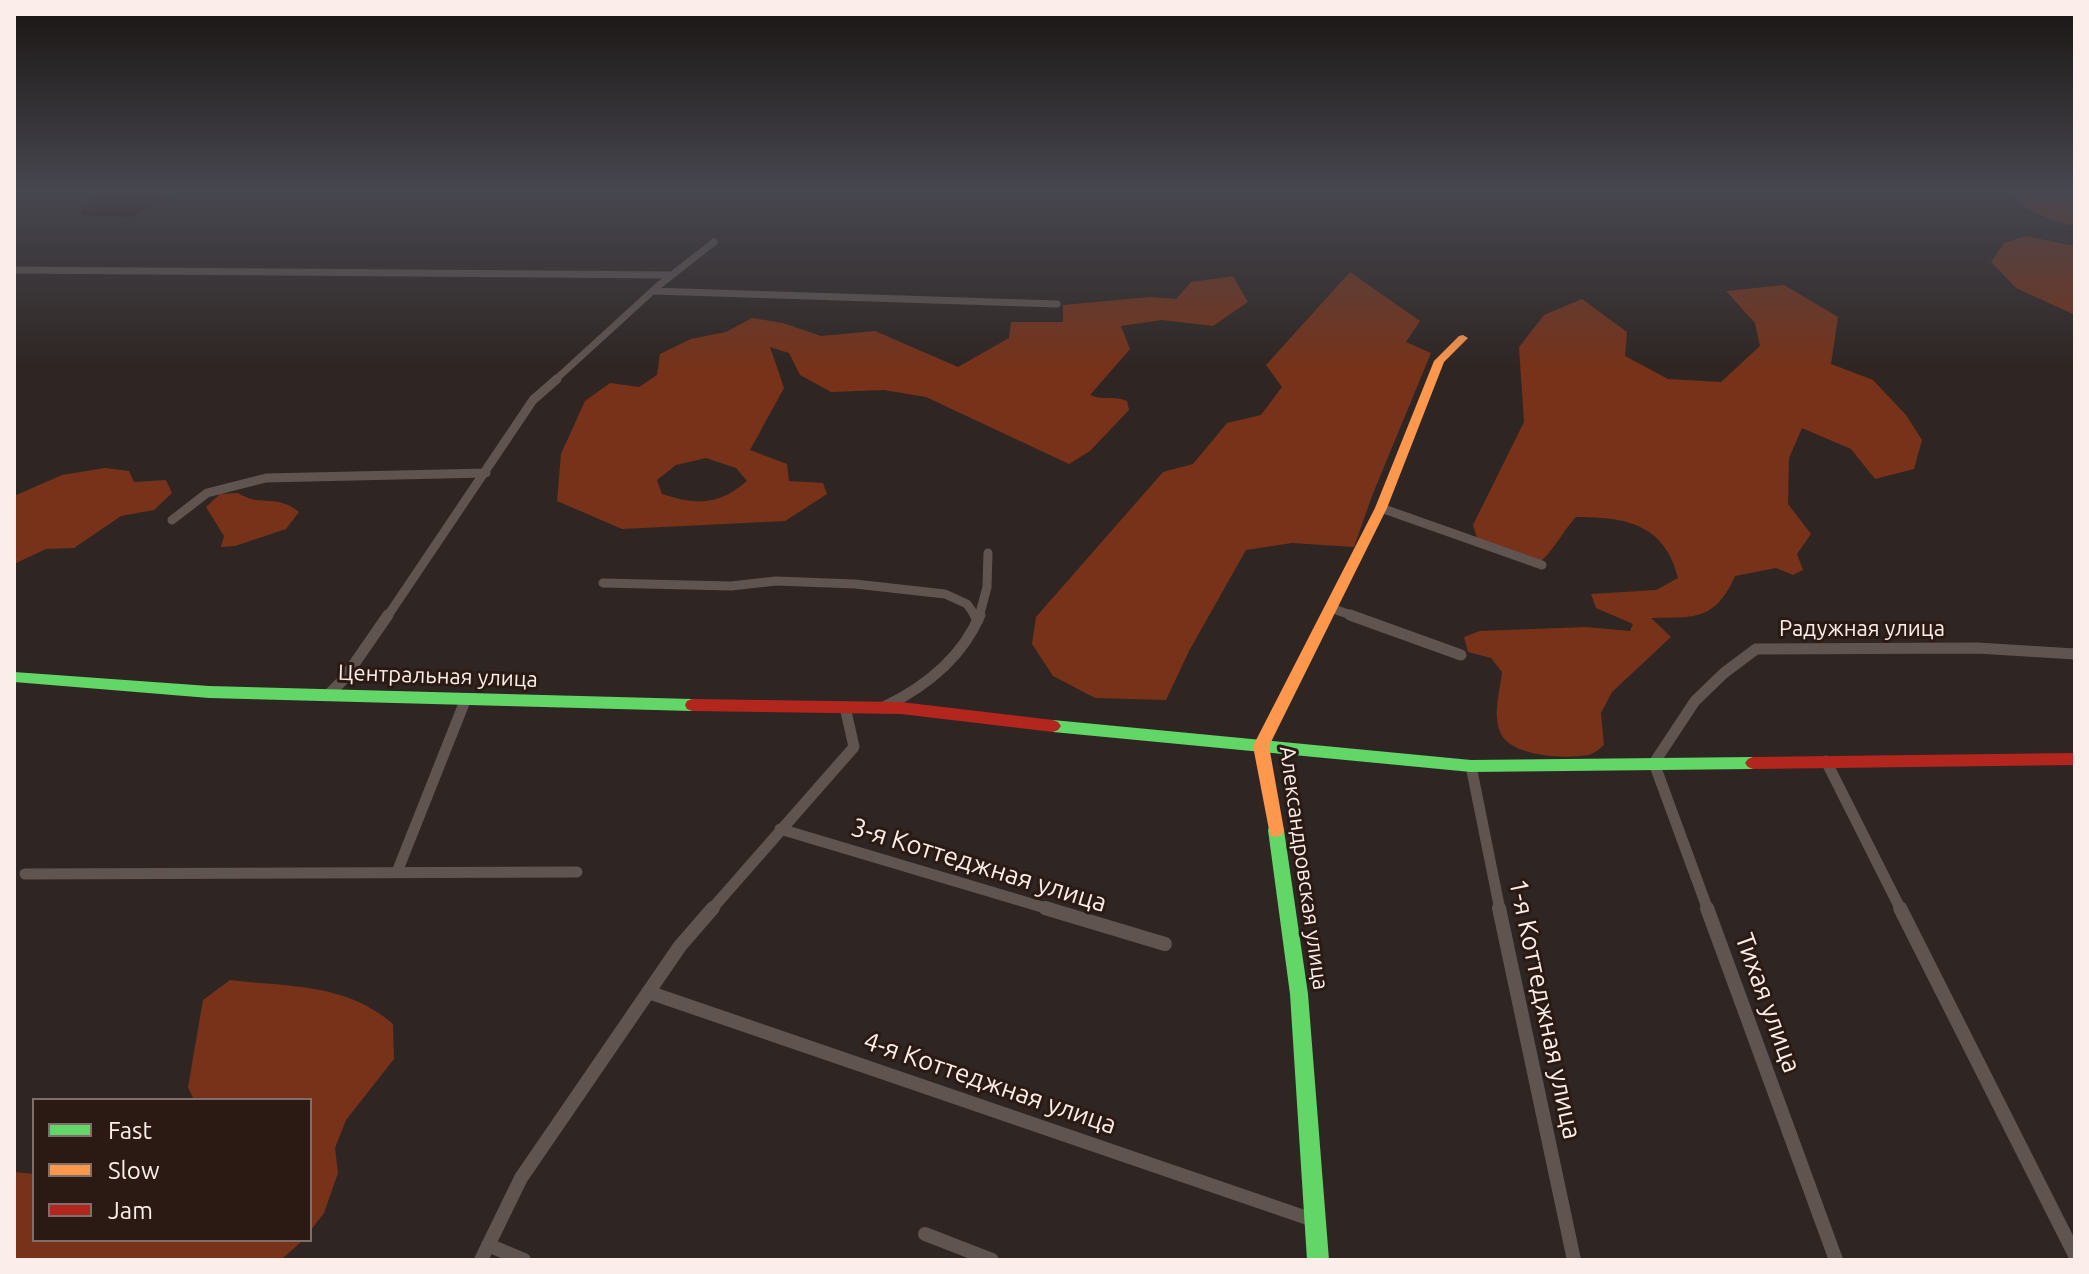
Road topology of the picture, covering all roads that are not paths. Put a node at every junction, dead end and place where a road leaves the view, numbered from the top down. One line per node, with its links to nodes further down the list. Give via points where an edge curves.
1 (703, 250): 3 (street)
2 (14, 270): 3 (street)
3 (672, 275): 4 (street)
4 (653, 291): 5 (street); 7 (street, via 542,390)
5 (1057, 304)
6 (1463, 338): 8 (street, Александровская улица, via 1439,361)
7 (486, 473): 9 (street, via 266,478 207,493); 18 (street)
8 (1381, 508): 11 (street); 13 (street, Александровская улица)
9 (172, 520)
10 (988, 553): 14 (street, via 986,598)
11 (1542, 565)
12 (603, 583): 14 (street, via 855,584 945,594 967,604)
13 (1331, 608): 16 (street); 22 (street, Александровская улица)
14 (978, 620): 21 (street, via 964,643 924,684)
15 (2075, 654): 25 (street, Радужная улица, via 1977,648 1756,649 1695,701)
16 (1461, 655)
17 (14, 677): 18 (street, Центральная улица)
18 (328, 695): 19 (street, Центральная улица)
19 (465, 701): 20 (street, Центральная улица); 28 (street)
20 (845, 707): 21 (street, Центральная улица); 27 (street, via 854,747)
21 (882, 708): 22 (street, Центральная улица)
22 (1261, 746): 26 (street, Центральная улица); 33 (street, Александровская улица, via 1299,994)
23 (2075, 759): 24 (street, Центральная улица)
24 (1826, 761): 25 (street, Центральная улица); 36 (street)
25 (1654, 763): 26 (street, Центральная улица); 42 (street, Тихая улица)
26 (1471, 766): 41 (street, 1-я Коттеджная улица)
27 (780, 829): 31 (street, 3-я Коттеджная улица); 32 (street, via 680,946)
28 (397, 872): 29 (street); 30 (street)
29 (577, 872)
30 (25, 874)
31 (1165, 944)
32 (648, 992): 33 (street, 4-я Коттеджная улица); 35 (street, via 521,1178)
33 (1316, 1221): 40 (street, Александровская улица)
34 (925, 1234): 39 (street)
35 (488, 1245): 37 (street); 38 (street)
36 (2075, 1255)
37 (481, 1260)
38 (524, 1260)
39 (992, 1260)
40 (1318, 1260)
41 (1574, 1260)
42 (1836, 1260)

